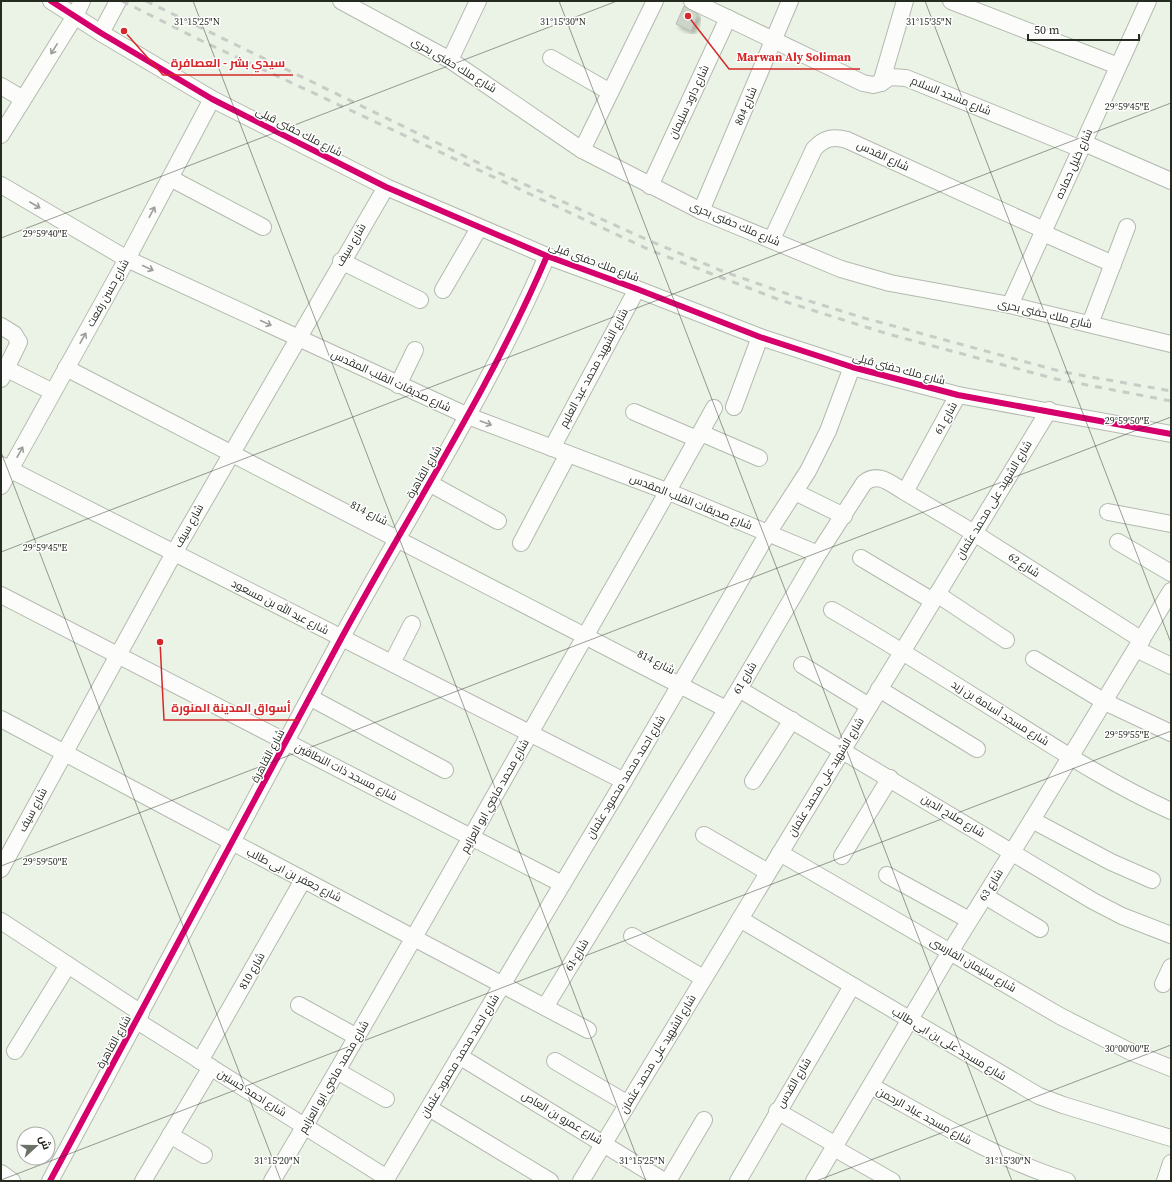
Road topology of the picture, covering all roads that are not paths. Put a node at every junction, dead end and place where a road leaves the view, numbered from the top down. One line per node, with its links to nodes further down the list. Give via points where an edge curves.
1 (51, 1): 12 (street, شارع ملك حفنى قبلى)
2 (82, 1): 12 (street)
3 (118, 1): 14 (street)
4 (341, 1): 17 (street, شارع ملك حفنى بحرى)
5 (478, 1): 17 (street)
6 (655, 1): 21 (street)
7 (790, 1): 15 (street, شارع 804)
8 (904, 1): 19 (street)
9 (951, 1): 18 (street)
10 (1148, 1): 18 (street, شارع خليل حماده)
11 (694, 2): 13 (street, شارع مسجد السلام)
12 (75, 16): 14 (street, شارع ملك حفنى قبلى); 22 (street, one-way to 22)
13 (728, 18): 15 (street, شارع مسجد السلام); 30 (street, شارع داود سليمان)
14 (101, 33): 23 (street, شارع ملك حفنى قبلى)
15 (774, 40): 19 (street, شارع مسجد السلام, via 863,83); 32 (street, شارع 804)
16 (552, 58): 21 (street)
17 (450, 60): 26 (street, شارع ملك حفنى بحرى)
18 (1118, 66): 25 (street, شارع خليل حماده)
19 (881, 83): 25 (street, شارع مسجد السلام, via 890,77 906,78)
20 (1, 86): 22 (street)
21 (610, 92): 26 (street)
22 (23, 99): 24 (street)
23 (212, 99): 27 (street, شارع حسن رفعت); 31 (street, شارع ملك حفنى قبلى)
24 (1, 135)
25 (1082, 146): 28 (street, شارع مسجد السلام); 36 (street, شارع خليل حماده)
26 (582, 150): 30 (street, شارع ملك حفنى بحرى)
27 (170, 178): 33 (street); 39 (street, شارع حسن رفعت, one-way to 27)
28 (1171, 181)
29 (1, 185): 39 (street, شارع صديقات القلب المقدس, one-way to 39)
30 (650, 186): 32 (street, شارع ملك حفنى بحرى)
31 (386, 187): 35 (street, شارع ملك حفنى قبلى); 40 (street, شارع سيف)
32 (701, 211): 37 (street, شارع ملك حفنى بحرى)
33 (263, 227)
34 (1127, 227): 41 (street)
35 (478, 228): 38 (street, شارع ملك حفنى قبلى); 43 (street)
36 (1043, 232): 37 (street, شارع القدس, via 838,137 820,142 814,149); 41 (street, شارع القدس); 45 (street, شارع خليل حماده)
37 (772, 239): 45 (street, شارع ملك حفنى بحرى, via 841,269 890,283)
38 (547, 256): 42 (street, شارع ملك حفنى قبلى); 62 (street, شارع القاهرة, via 520,320)
39 (127, 259): 49 (street, شارع صديقات القلب المقدس, one-way to 49); 53 (street, شارع حسن رفعت, one-way to 39)
40 (341, 261): 44 (street); 49 (street, شارع سيف)
41 (1113, 264): 46 (street)
42 (637, 289): 48 (street, شارع ملك حفنى قبلى); 65 (street, شارع الشهيد محمد عبد العليم)
43 (443, 290)
44 (420, 300)
45 (1010, 305): 46 (street, شارع ملك حفنى بحرى)
46 (1090, 324): 50 (street, شارع ملك حفنى بحرى)
47 (1, 326): 54 (street, via 14,334 19,342)
48 (760, 337): 52 (street, شارع ملك حفنى قبلى); 58 (street)
49 (297, 338): 55 (street, شارع صديقات القلب المقدس); 66 (street, شارع سيف)
50 (1171, 344)
51 (415, 350): 55 (street)
52 (852, 367): 57 (street, شارع ملك حفنى قبلى); 73 (street, شارع احمد محمد محمود عثمان, via 818,453)
53 (66, 368): 56 (street, شارع حسن رفعت); 66 (street, شارع 814)
54 (4, 374): 56 (street)
55 (398, 385): 62 (street, شارع صديقات القلب المقدس)
56 (53, 392): 69 (street, شارع حسن رفعت, one-way to 56)
57 (958, 395): 60 (street, شارع ملك حفنى قبلى); 74 (street, شارع 61)
58 (734, 407)
59 (714, 408): 64 (street, شارع محمد ماضي ابو العزايم)
60 (1049, 410): 63 (street, شارع ملك حفنى قبلى); 80 (street, شارع الشهيد على محمد عثمان)
61 (634, 412): 64 (street)
62 (468, 416): 65 (street, شارع صديقات القلب المقدس, one-way to 65); 70 (street, شارع القاهرة)
63 (1171, 434)
64 (699, 436): 68 (street); 72 (street, شارع محمد ماضي ابو العزايم)
65 (552, 448): 67 (street, شارع صديقات القلب المقدس)
66 (230, 453): 81 (street, شارع 814); 84 (street, شارع سيف)
67 (568, 454): 72 (street, شارع صديقات القلب المقدس); 83 (street)
68 (759, 458)
69 (6, 468): 71 (street, شارع حسن رفعت); 84 (street, شارع عبد الله بن مسعود)
70 (429, 483): 77 (street); 81 (street, شارع القاهرة)
71 (1, 486)
72 (669, 492): 79 (street, شارع صديقات القلب المقدس); 94 (street, شارع محمد ماضي ابو العزايم)
73 (795, 492): 76 (street); 79 (street, شارع احمد محمد محمود عثمان)
74 (904, 492): 76 (street, شارع 61, via 880,477 868,479); 80 (street, شارع 62)
75 (1108, 512): 78 (street)
76 (844, 516): 85 (street, شارع 61)
77 (498, 521)
78 (1171, 524)
79 (768, 533): 85 (street, شارع صديقات القلب المقدس); 104 (street, شارع احمد محمد محمود عثمان)
80 (974, 533): 90 (street, شارع الشهيد على محمد عثمان); 97 (street, شارع 62)
81 (397, 539): 94 (street, شارع 814); 95 (street, شارع القاهرة)
82 (1118, 542): 87 (street)
83 (521, 543)
84 (174, 553): 95 (street, شارع عبد الله بن مسعود); 99 (street, شارع سيف)
85 (818, 554): 105 (street, شارع 61)
86 (861, 558): 90 (street)
87 (1171, 573)
88 (1171, 591): 92 (street, شارع 63)
89 (1, 595): 99 (street, شارع مسجد ذات النطاقين)
90 (935, 598): 96 (street); 98 (street, شارع الشهيد على محمد عثمان)
91 (832, 610): 98 (street, شارع مسجد أسامة بن زيد)
92 (1166, 612): 97 (street, شارع 63)
93 (412, 624): 101 (street)
94 (585, 636): 104 (street, شارع 814); 113 (street, شارع محمد ماضي ابو العزايم)
95 (342, 638): 101 (street, شارع عبد الله بن مسعود); 107 (street, شارع القاهرة)
96 (1006, 640)
97 (1139, 645): 103 (street, شارع 62); 108 (street, شارع 63)
98 (902, 651): 106 (street, شارع الشهيد على محمد عثمان); 119 (street, شارع مسجد أسامة بن زيد)
99 (118, 655): 115 (street, شارع مسجد ذات النطاقين); 118 (street, شارع سيف)
100 (1034, 659): 108 (street)
101 (392, 663): 113 (street, شارع عبد الله بن مسعود)
102 (802, 666): 109 (street)
103 (1171, 666)
104 (680, 686): 110 (street, شارع 814); 122 (street, شارع احمد محمد محمود عثمان)
105 (739, 689): 110 (street, شارع 61); 112 (street, شارع صلاح الدين)
106 (879, 689): 109 (street, شارع الشهيد على محمد عثمان); 116 (street)
107 (311, 698): 115 (street, شارع القاهرة); 120 (street)
108 (1105, 702): 114 (street); 119 (street, شارع 63)
109 (869, 706): 117 (street, شارع الشهيد على محمد عثمان)
110 (726, 709): 154 (street, شارع 61)
111 (1, 719): 118 (street, شارع جعفر بن ابى طالب)
112 (792, 720): 117 (street, شارع صلاح الدين); 123 (street)
113 (530, 733): 122 (street, شارع عبد الله بن مسعود); 127 (street, شارع محمد ماضي ابو العزايم)
114 (1171, 733)
115 (287, 742): 127 (street, شارع مسجد ذات النطاقين); 128 (street, شارع القاهرة)
116 (977, 749)
117 (842, 750): 121 (street, شارع صلاح الدين); 130 (street, شارع الشهيد على محمد عثمان)
118 (63, 753): 128 (street, شارع جعفر بن ابى طالب); 132 (street, شارع سيف)
119 (1070, 757): 124 (street, شارع مسجد أسامة بن زيد, via 1136,796); 125 (street, شارع 63)
120 (445, 770)
121 (890, 778): 129 (street, شارع صلاح الدين); 131 (street)
122 (624, 780): 137 (street, شارع احمد محمد محمود عثمان)
123 (753, 781)
124 (1171, 811)
125 (1032, 820): 129 (street, شارع 63); 136 (street, via 1111,862)
126 (704, 835): 133 (street)
127 (472, 837): 137 (street, شارع مسجد ذات النطاقين); 145 (street, شارع محمد ماضي ابو العزايم)
128 (232, 844): 135 (street, شارع جعفر بن ابى طالب); 155 (street, شارع القاهرة)
129 (1012, 851): 138 (street, شارع 63); 143 (street, شارع صلاح الدين, via 1093,901 1122,916)
130 (780, 853): 133 (street, شارع الشهيد على محمد عثمان); 146 (street, شارع سليمان الفارسى)
131 (842, 856)
132 (1, 869)
133 (768, 872): 139 (street, شارع الشهيد على محمد عثمان)
134 (887, 875): 140 (street)
135 (303, 880): 145 (street, شارع جعفر بن ابى طالب); 162 (street, شارع 810)
136 (1152, 880)
137 (562, 884): 150 (street, شارع احمد محمد محمود عثمان)
138 (985, 896): 140 (street, شارع 63); 142 (street)
139 (740, 919): 149 (street, شارع الشهيد على محمد عثمان); 152 (street, شارع مسجد على بن ابى طالب)
140 (969, 920): 146 (street, شارع 63)
141 (1, 921): 147 (street, شارع احمد حسنين)
142 (1040, 929)
143 (1171, 935)
144 (632, 936): 149 (street)
145 (415, 938): 150 (street, شارع جعفر بن ابى طالب); 158 (street, شارع محمد ماضي ابو العزايم)
146 (950, 952): 156 (street, شارع 63); 163 (street, شارع سليمان الفارسى, via 1060,1016 1131,1052)
147 (68, 965): 155 (street, شارع احمد حسنين); 159 (street)
148 (1171, 967): 151 (street)
149 (704, 978): 167 (street, شارع الشهيد على محمد عثمان)
150 (502, 984): 154 (street, شارع جعفر بن ابى طالب); 160 (street, شارع احمد محمد محمود عثمان)
151 (1163, 984)
152 (852, 986): 156 (street, شارع مسجد على بن ابى طالب); 169 (street, شارع القدس)
153 (299, 1005): 158 (street)
154 (545, 1008): 157 (street, شارع جعفر بن ابى طالب)
155 (139, 1017): 162 (street, شارع احمد حسنين); 182 (street, شارع القاهرة)
156 (909, 1020): 165 (street, شارع 63); 173 (street, شارع مسجد على بن ابى طالب, via 1039,1096)
157 (588, 1030)
158 (357, 1037): 164 (street, شارع محمد ماضي ابو العزايم)
159 (16, 1051)
160 (459, 1056): 168 (street, شارع احمد محمد محمود عثمان); 174 (street, شارع عمرو بن العاص)
161 (554, 1061): 167 (street)
162 (205, 1064): 171 (street, شارع احمد حسنين); 172 (street, شارع 810)
163 (1171, 1068)
164 (338, 1071): 166 (street); 171 (street, شارع محمد ماضي ابو العزايم)
165 (871, 1086): 175 (street, شارع 63); 190 (street, شارع مسجد عباد الرحمن, via 977,1145)
166 (386, 1099)
167 (628, 1104): 174 (street, شارع الشهيد على محمد عثمان)
168 (429, 1108): 179 (street, شارع احمد محمد محمود عثمان); 185 (street)
169 (777, 1111): 175 (street); 187 (street, شارع القدس)
170 (704, 1120): 180 (street)
171 (304, 1127): 179 (street, شارع احمد حسنين); 184 (street, شارع محمد ماضي ابو العزايم)
172 (170, 1135): 176 (street); 183 (street, شارع 810)
173 (1171, 1138)
174 (604, 1144): 180 (street, شارع عمرو بن العاص); 186 (street, شارع الشهيد على محمد عثمان)
175 (835, 1146): 188 (street, شارع 63); 189 (street)
176 (204, 1155)
177 (1171, 1163): 191 (street)
178 (1, 1173): 181 (street)
179 (386, 1180)
180 (663, 1180)
181 (12, 1181)
182 (50, 1181)
183 (143, 1181)
184 (272, 1181)
185 (550, 1181)
186 (581, 1181)
187 (738, 1181)
188 (814, 1181)
189 (892, 1181)
190 (1067, 1181)
191 (1165, 1181)

